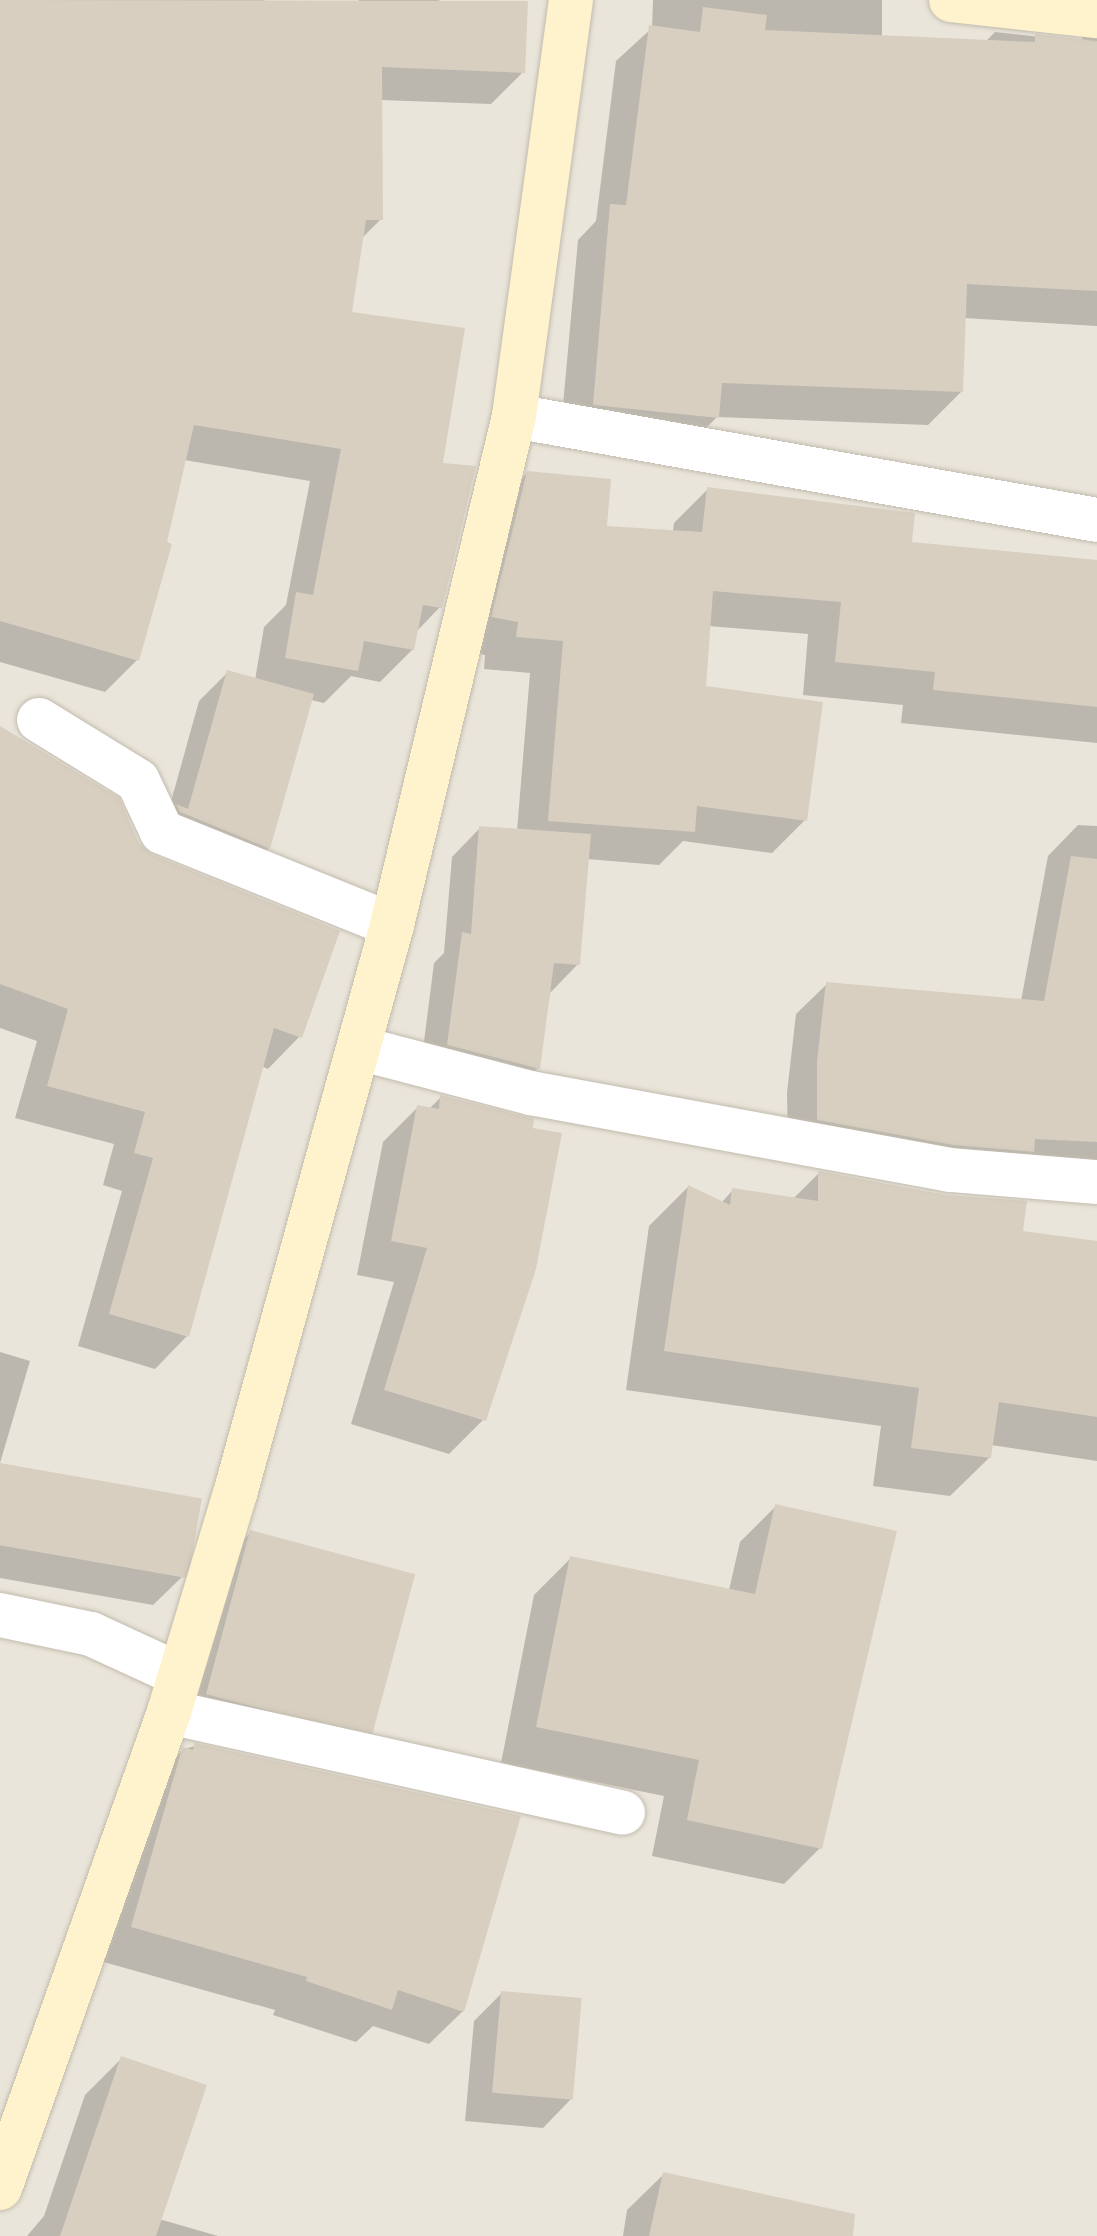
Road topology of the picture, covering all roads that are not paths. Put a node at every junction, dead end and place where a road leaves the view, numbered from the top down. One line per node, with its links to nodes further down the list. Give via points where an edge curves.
1 (571, 0): 4 (street)
2 (951, 0): 3 (street)
3 (1097, 16)
4 (514, 416): 5 (street); 7 (street)
5 (1097, 520)
6 (39, 720): 7 (street, via 138,781 162,832)
7 (392, 925): 8 (street)
8 (359, 1048): 9 (street, via 531,1093 950,1170); 11 (street, via 235,1494)
9 (1097, 1182)
10 (0, 1615): 11 (street, via 91,1634)
11 (173, 1693): 12 (street); 13 (street)
12 (623, 1813)
13 (0, 2188)

